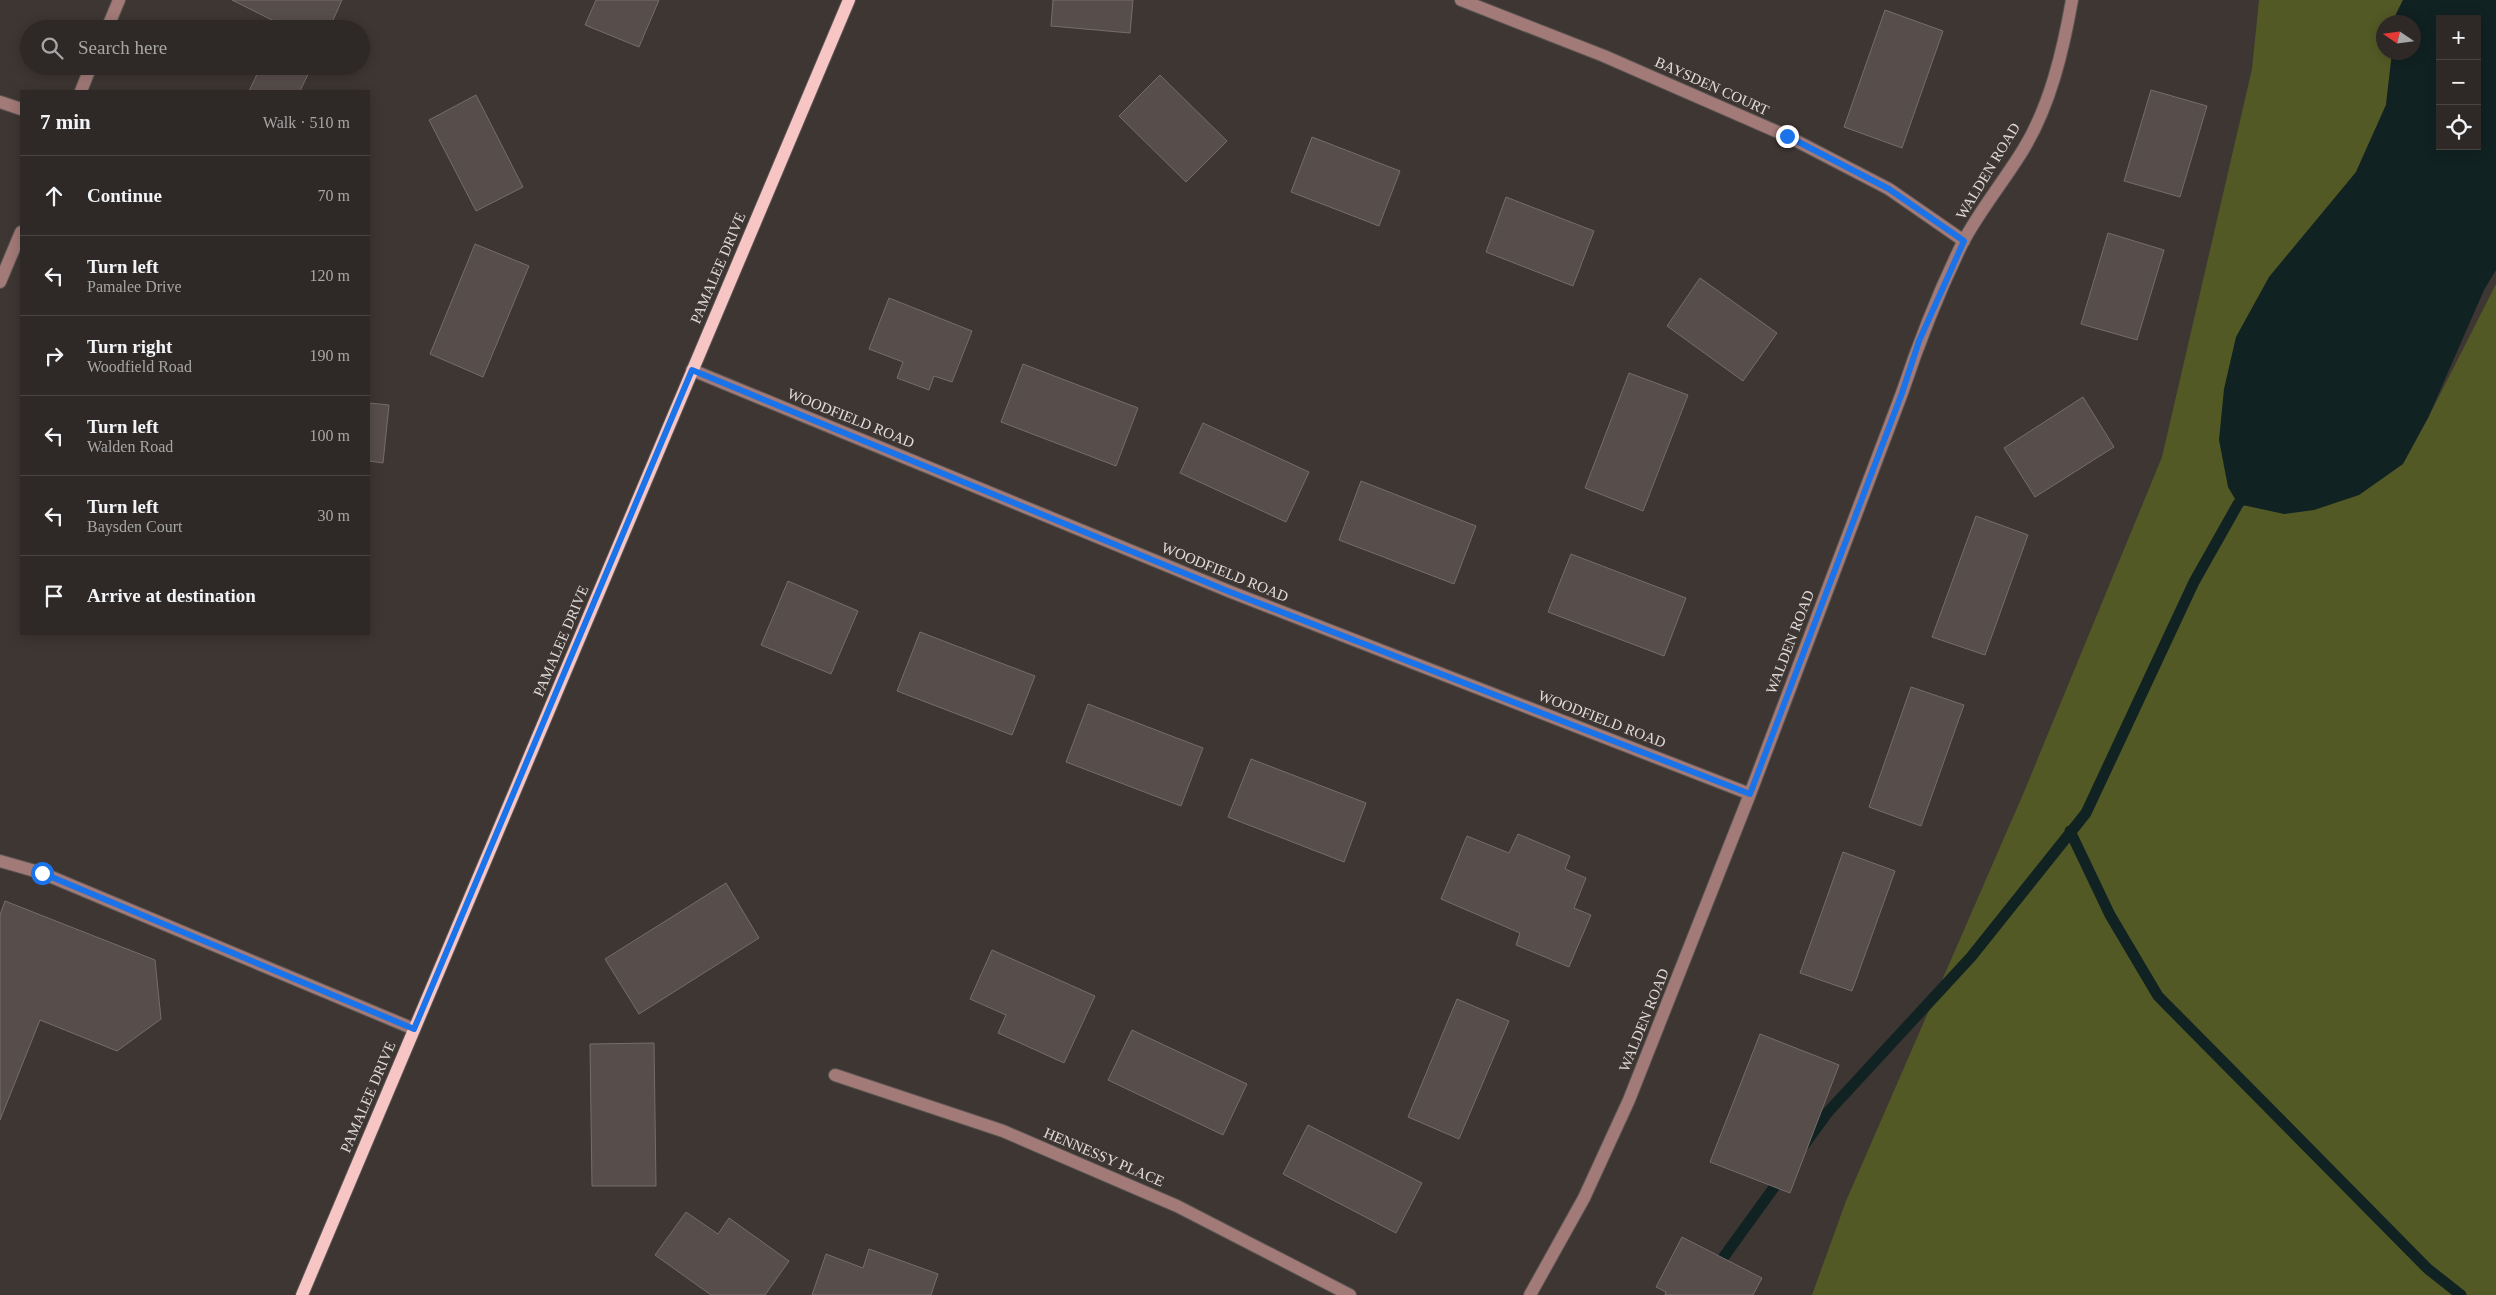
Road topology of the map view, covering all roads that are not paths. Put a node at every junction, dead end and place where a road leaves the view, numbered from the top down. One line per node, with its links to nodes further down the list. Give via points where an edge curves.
1 (119, 0): 5 (street)
2 (849, 0): 13 (main road, PAMALEE DRIVE)
3 (1461, 0): 11 (street, BAYSDEN COURT, via 1604,56 1787,136 1889,189)
4 (2072, 0): 11 (street, WALDEN ROAD, via 2048,97 2024,148)
5 (111, 20)
6 (87, 75): 7 (street)
7 (80, 90)
8 (0, 102): 9 (street)
9 (20, 109)
10 (20, 234): 12 (street)
11 (1964, 241): 14 (street, WALDEN ROAD, via 1919,341)
12 (0, 282)
13 (692, 370): 14 (street, WOODFIELD ROAD, via 1230,592); 16 (main road, PAMALEE DRIVE)
14 (1750, 794): 20 (street, WALDEN ROAD, via 1629,1100 1584,1198)
15 (0, 861): 16 (street, via 42,873)
16 (414, 1029): 18 (main road, PAMALEE DRIVE)
17 (835, 1075): 19 (street, HENNESSY PLACE, via 1003,1131 1176,1206)
18 (302, 1295)
19 (1350, 1295)
20 (1530, 1295)

